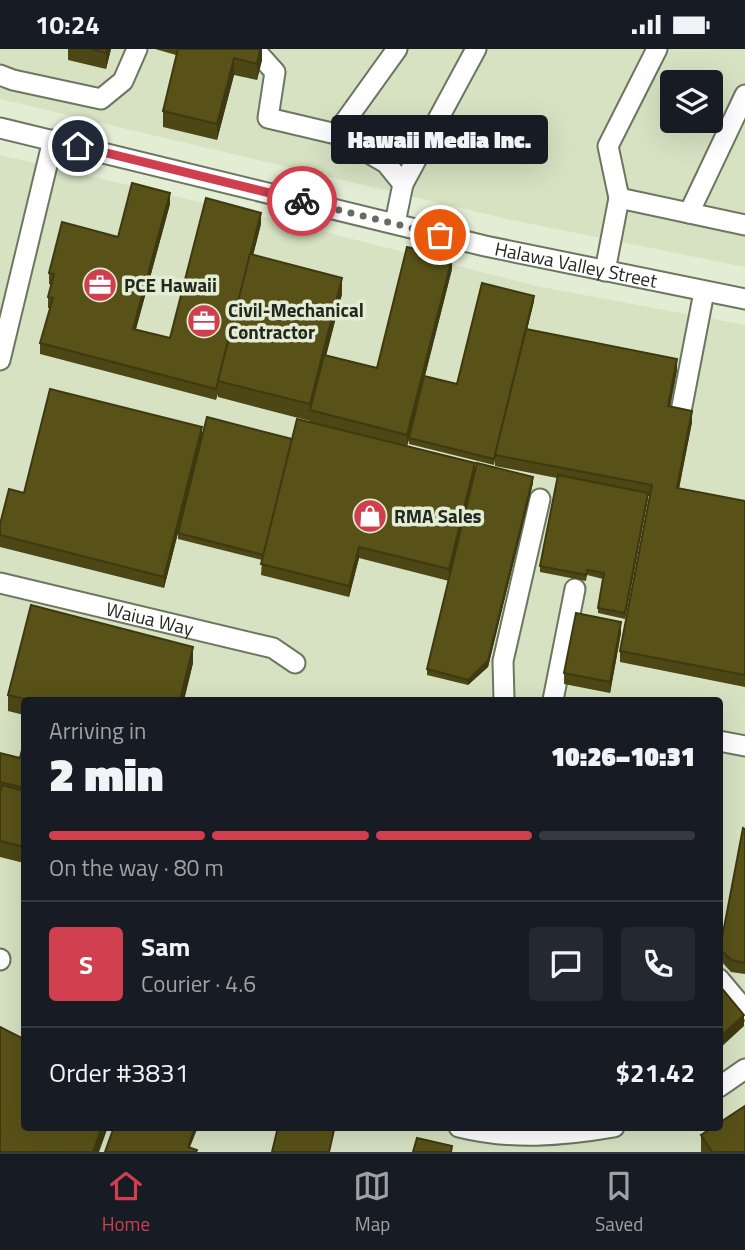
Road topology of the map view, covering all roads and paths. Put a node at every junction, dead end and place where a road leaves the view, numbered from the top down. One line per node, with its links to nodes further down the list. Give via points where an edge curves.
1 (137, 49): 6 (street, via 123,81 101,99)
2 (251, 49): 9 (street, via 275,72 268,118)
3 (397, 49): 9 (street)
4 (476, 49): 11 (street)
5 (657, 49): 12 (street, via 608,146)
6 (0, 75)
7 (745, 95): 13 (street)
8 (0, 128): 10 (street, Halawa Valley Street)
9 (336, 134): 11 (street, via 386,163)
10 (53, 140): 14 (street, Halawa Valley Street); 19 (street)
11 (403, 184): 14 (street)
12 (619, 198): 13 (street); 16 (street)
13 (689, 213): 15 (street)
14 (395, 223): 16 (street, Halawa Valley Street)
15 (745, 225)
16 (605, 271): 17 (street, Halawa Valley Street)
17 (704, 292): 18 (street, Halawa Valley Street); 20 (street)
18 (745, 299)
19 (0, 360)
20 (670, 446)
21 (540, 499): 25 (street, via 503,661)
22 (0, 583): 24 (street, Waiua Way, via 273,648)
23 (575, 589): 26 (street)
24 (295, 663)
25 (504, 697)
26 (554, 697)
27 (723, 742): 28 (street)
28 (745, 745)
29 (723, 984): 30 (street)
30 (745, 1010)
31 (745, 1069): 32 (street)
32 (723, 1084)
33 (477, 1131): 34 (street)
34 (504, 1131): 35 (street, via 553,1136)
35 (587, 1131)

